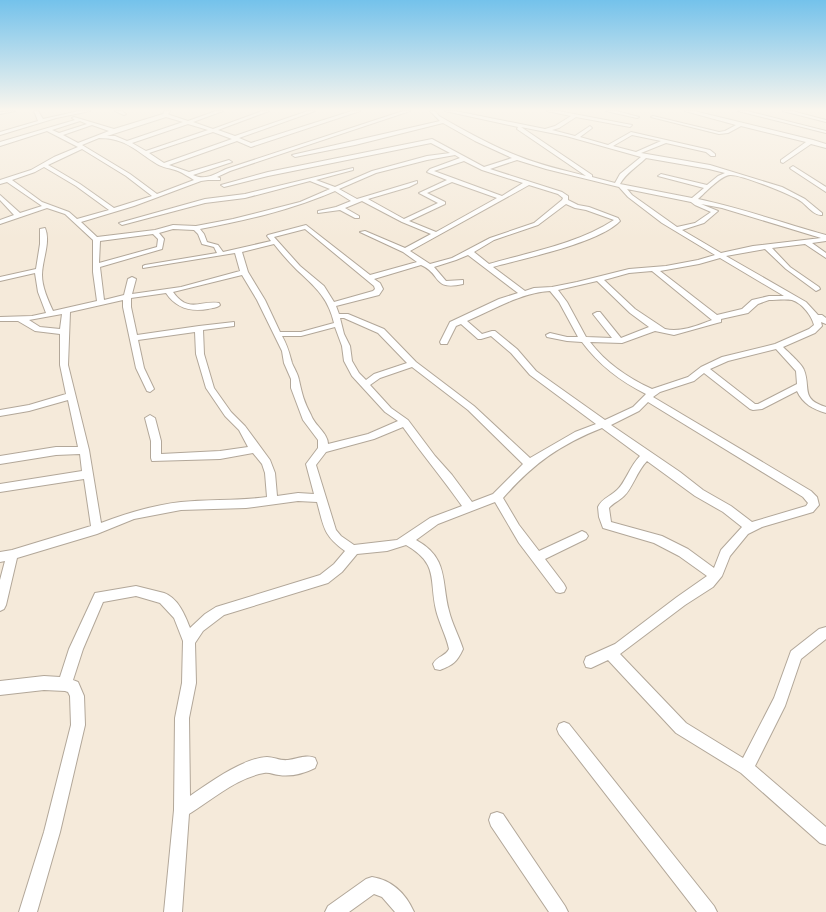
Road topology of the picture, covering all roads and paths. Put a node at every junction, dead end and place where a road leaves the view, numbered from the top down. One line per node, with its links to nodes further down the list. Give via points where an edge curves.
1 (65, 154): 20 (street)
2 (92, 154): 44 (street, via 128,175)
3 (146, 154): 21 (street)
4 (196, 154): 21 (street)
5 (281, 154): 14 (street)
6 (304, 154): 14 (street, via 282,158)
7 (372, 154): 17 (street)
8 (454, 154): 16 (street); 28 (street, via 427,158)
9 (507, 154): 15 (street)
10 (556, 154): 30 (street)
11 (639, 154): 13 (street)
12 (793, 154): 18 (street)
13 (645, 156): 25 (street); 39 (street, via 622,175)
14 (271, 157): 29 (street)
15 (517, 158): 24 (street); 30 (street)
16 (464, 159): 24 (street); 34 (street, via 430,171)
17 (337, 161): 23 (street); 38 (street)
18 (783, 161)
19 (229, 162): 26 (street)
20 (45, 165): 31 (street); 52 (street)
21 (164, 165): 26 (street)
22 (793, 168): 42 (street)
23 (351, 169): 28 (street); 33 (street)
24 (484, 169): 37 (street)
25 (730, 173): 40 (street); 54 (street, via 780,188 803,200)
26 (189, 174): 32 (street)
27 (661, 176): 40 (street)
28 (362, 177): 41 (street)
29 (211, 178): 32 (street); 38 (street, via 219,179)
30 (593, 178): 39 (street)
31 (8, 180): 35 (street); 50 (street)
32 (199, 180): 44 (street)
33 (312, 180): 41 (street); 45 (street)
34 (451, 180): 46 (street); 59 (street, via 422,193 442,203)
35 (0, 182)
36 (415, 182): 47 (street)
37 (528, 183): 46 (street); 49 (street, via 565,195)
38 (224, 185): 45 (street)
39 (619, 185): 48 (street); 63 (street)
40 (708, 187): 48 (street)
41 (335, 190): 47 (street); 62 (street, via 302,203 233,222)
42 (826, 190)
43 (0, 196): 55 (street)
44 (156, 196): 52 (street)
45 (232, 197): 57 (street, via 205,201)
46 (502, 198): 67 (street)
47 (360, 200): 51 (street); 59 (street)
48 (693, 200): 63 (street, via 715,211 702,223); 68 (street, via 723,206)
49 (565, 201): 75 (street, via 536,224 492,239); 83 (street, via 616,221 602,231 570,243)
50 (47, 206): 55 (street); 58 (street, via 67,213)
51 (340, 208): 53 (street); 56 (street)
52 (113, 210): 58 (street)
53 (320, 212)
54 (820, 214)
55 (18, 215): 60 (street)
56 (357, 217)
57 (178, 218): 61 (street); 62 (street); 65 (street, via 173,226)
58 (77, 221): 69 (street)
59 (404, 221): 67 (street)
60 (0, 222)
61 (122, 223)
62 (196, 228): 76 (street, via 204,243 216,246)
63 (675, 229): 77 (street)
64 (43, 230): 85 (street)
65 (155, 232): 69 (street); 80 (street, via 162,239 160,248)
66 (363, 232): 73 (street)
67 (436, 234): 73 (street)
68 (826, 238): 71 (street)
69 (96, 240): 80 (street)
70 (274, 242): 74 (street); 87 (street, via 270,236 306,227); 100 (street, via 281,246 298,267 321,288)
71 (807, 242): 72 (street); 78 (street)
72 (767, 246): 77 (street); 93 (street, via 788,268)
73 (405, 250): 79 (street)
74 (238, 251): 76 (street); 86 (street)
75 (469, 252): 82 (street); 83 (street)
76 (220, 254): 81 (street)
77 (721, 255): 84 (street, via 699,262); 97 (street)
78 (826, 256)
79 (422, 263): 82 (street); 87 (street)
80 (96, 266): 98 (street)
81 (145, 266)
82 (429, 266): 91 (street, via 444,283)
83 (489, 266): 95 (street)
84 (653, 269): 90 (street, via 629,271); 104 (street)
85 (39, 270): 88 (street); 102 (street, via 40,286)
86 (244, 272): 94 (street); 114 (street)
87 (368, 278): 100 (street, via 377,285 378,291)
88 (0, 279)
89 (132, 279): 96 (street)
90 (599, 279): 92 (street); 112 (street, via 613,294)
91 (460, 282)
92 (552, 289): 95 (street); 117 (street, via 564,302)
93 (816, 289)
94 (168, 291): 96 (street); 99 (street, via 179,304 187,307 196,309)
95 (524, 293): 109 (street)
96 (127, 297): 98 (street); 116 (street)
97 (795, 298): 104 (street, via 769,298 755,302 745,311); 105 (street)
98 (101, 303): 101 (street)
99 (216, 305)
100 (332, 305): 108 (street)
101 (66, 310): 102 (street); 113 (street)
102 (50, 314): 107 (street)
103 (598, 314): 118 (street)
104 (716, 318): 112 (street, via 716,321 673,333)
105 (822, 318): 120 (street, via 812,331)
106 (0, 319): 107 (street)
107 (21, 319): 113 (street, via 38,329)
108 (337, 320): 114 (street, via 301,334); 121 (street, via 345,316 377,329); 123 (street, via 348,360 355,374)
109 (461, 320): 119 (street, via 452,324); 132 (street, via 481,337 492,333 498,337 533,373)
110 (231, 324): 111 (street)
111 (199, 328): 116 (street); 135 (street, via 200,354 210,388 228,414 242,428)
112 (655, 328): 118 (street, via 625,340)
113 (64, 332): 127 (street, via 64,365)
114 (277, 334): 133 (street, via 286,351 301,406 323,439)
115 (550, 336): 117 (street)
116 (135, 338): 125 (street, via 140,368)
117 (583, 339): 118 (street); 126 (street, via 606,365)
118 (618, 340)
119 (444, 342)
120 (778, 346): 122 (street, via 725,359); 124 (street, via 800,370)
121 (413, 364): 123 (street, via 378,376); 138 (street, via 471,408)
122 (704, 369): 124 (street, via 753,407 759,407); 126 (street, via 691,379)
123 (365, 385): 131 (street, via 388,410)
124 (802, 386): 128 (street, via 802,392 809,402)
125 (150, 390)
126 (650, 395): 132 (street, via 636,410); 145 (street, via 813,500 814,505 809,509)
127 (70, 396): 129 (street); 134 (street)
128 (826, 410)
129 (0, 413)
130 (150, 418): 135 (street, via 156,441 156,458 220,455)
131 (405, 422): 133 (street, via 371,438); 144 (street)
132 (603, 424): 136 (street); 138 (street, via 562,442)
133 (323, 449): 142 (street, via 311,464)
134 (84, 450): 137 (street, via 56,451); 139 (street)
135 (255, 450): 143 (street, via 266,463 270,473 271,495)
136 (647, 455): 145 (street); 152 (street, via 636,466 624,490 603,507 607,525 617,530 640,533 661,540 690,556)
137 (0, 460)
138 (529, 464): 141 (street)
139 (88, 474): 140 (street); 146 (street)
140 (0, 488)
141 (497, 497): 144 (street); 151 (street)
142 (321, 498): 143 (street); 149 (street, via 331,532)
143 (274, 499): 146 (street, via 246,504 181,506 133,515)
144 (470, 508): 148 (street, via 434,521)
145 (751, 527): 152 (street, via 744,531 725,553)
146 (97, 529): 150 (street)
147 (582, 536): 151 (street)
148 (407, 540): 149 (street, via 387,546 366,546); 159 (street, via 420,547 432,558 437,567 442,608 456,650)
149 (353, 550): 156 (street, via 338,568 324,579 220,611 199,627)
150 (6, 556): 154 (street)
151 (537, 557): 153 (street)
152 (715, 575): 157 (street, via 709,583 681,600)
153 (560, 588)
154 (0, 605)
155 (826, 633): 164 (street, via 796,655 780,701)
156 (189, 641): 160 (street, via 179,615 164,598 136,591 99,597 76,649); 165 (street, via 189,683 182,718)
157 (612, 654): 158 (street); 164 (street, via 681,728)
158 (591, 662)
159 (440, 664)
160 (65, 684): 161 (street, via 44,683); 168 (street, via 73,688 78,696 78,725 52,832)
161 (0, 688)
162 (564, 729): 173 (street)
163 (310, 763): 165 (street, via 282,769 266,765 244,771 226,779)
164 (746, 768): 167 (street)
165 (182, 810): 169 (street)
166 (497, 820): 172 (street)
167 (826, 838)
168 (28, 912)
169 (173, 912)
170 (334, 912): 171 (street, via 372,885 386,889)
171 (405, 912)
172 (559, 912)
173 (708, 912)

